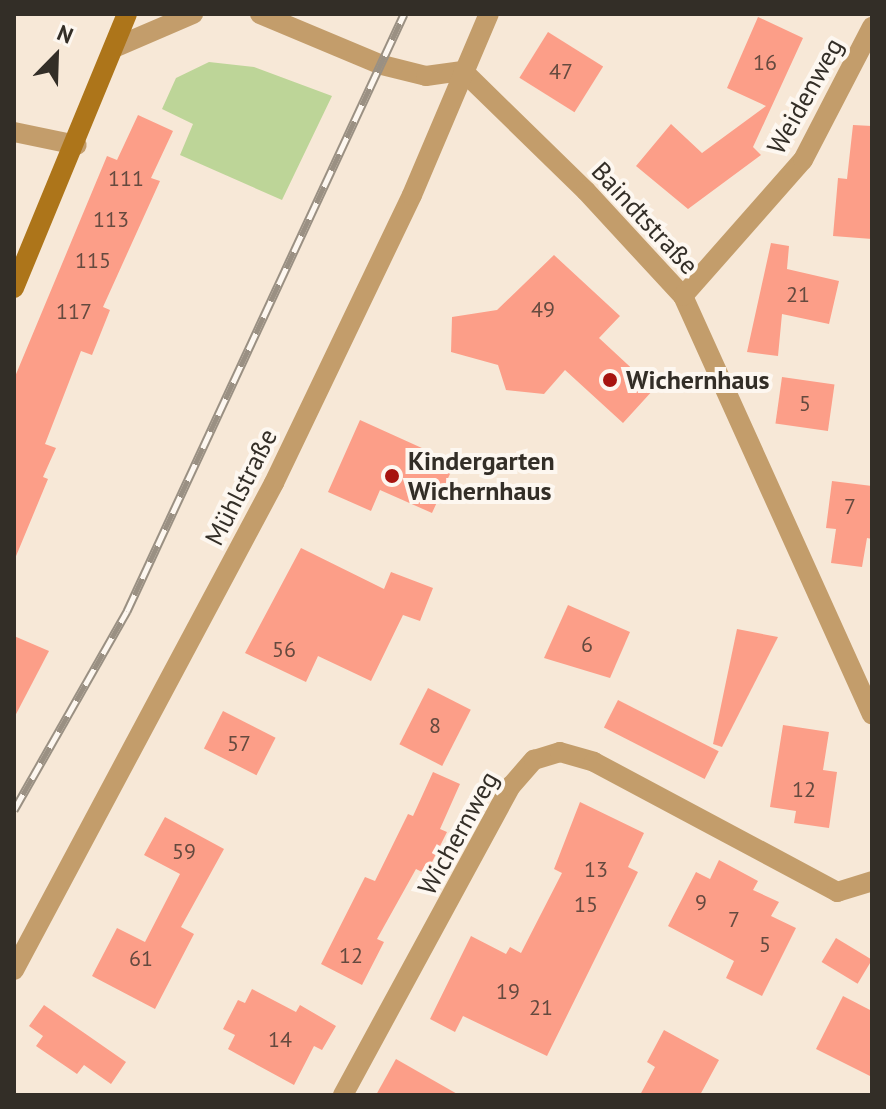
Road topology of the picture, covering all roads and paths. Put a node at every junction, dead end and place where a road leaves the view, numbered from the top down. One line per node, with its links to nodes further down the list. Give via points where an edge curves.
1 (127, 14): 6 (street)
2 (193, 14): 6 (street)
3 (260, 14): 7 (street, via 382,65 426,76)
4 (489, 14): 7 (street, Mühlstraße)
5 (872, 27): 11 (street, Weidenweg, via 803,160)
6 (116, 47): 9 (street)
7 (463, 71): 11 (street, Baindtstraße, via 586,191); 14 (street, Mühlstraße, via 412,195 274,483)
8 (14, 132): 9 (street)
9 (77, 145): 10 (street)
10 (14, 288)
11 (683, 296): 12 (street, Baindtstraße)
12 (872, 714)
13 (872, 881): 15 (street, Wichernweg, via 837,892 594,762 560,752 534,760 511,786)
14 (14, 970)
15 (343, 1095)

